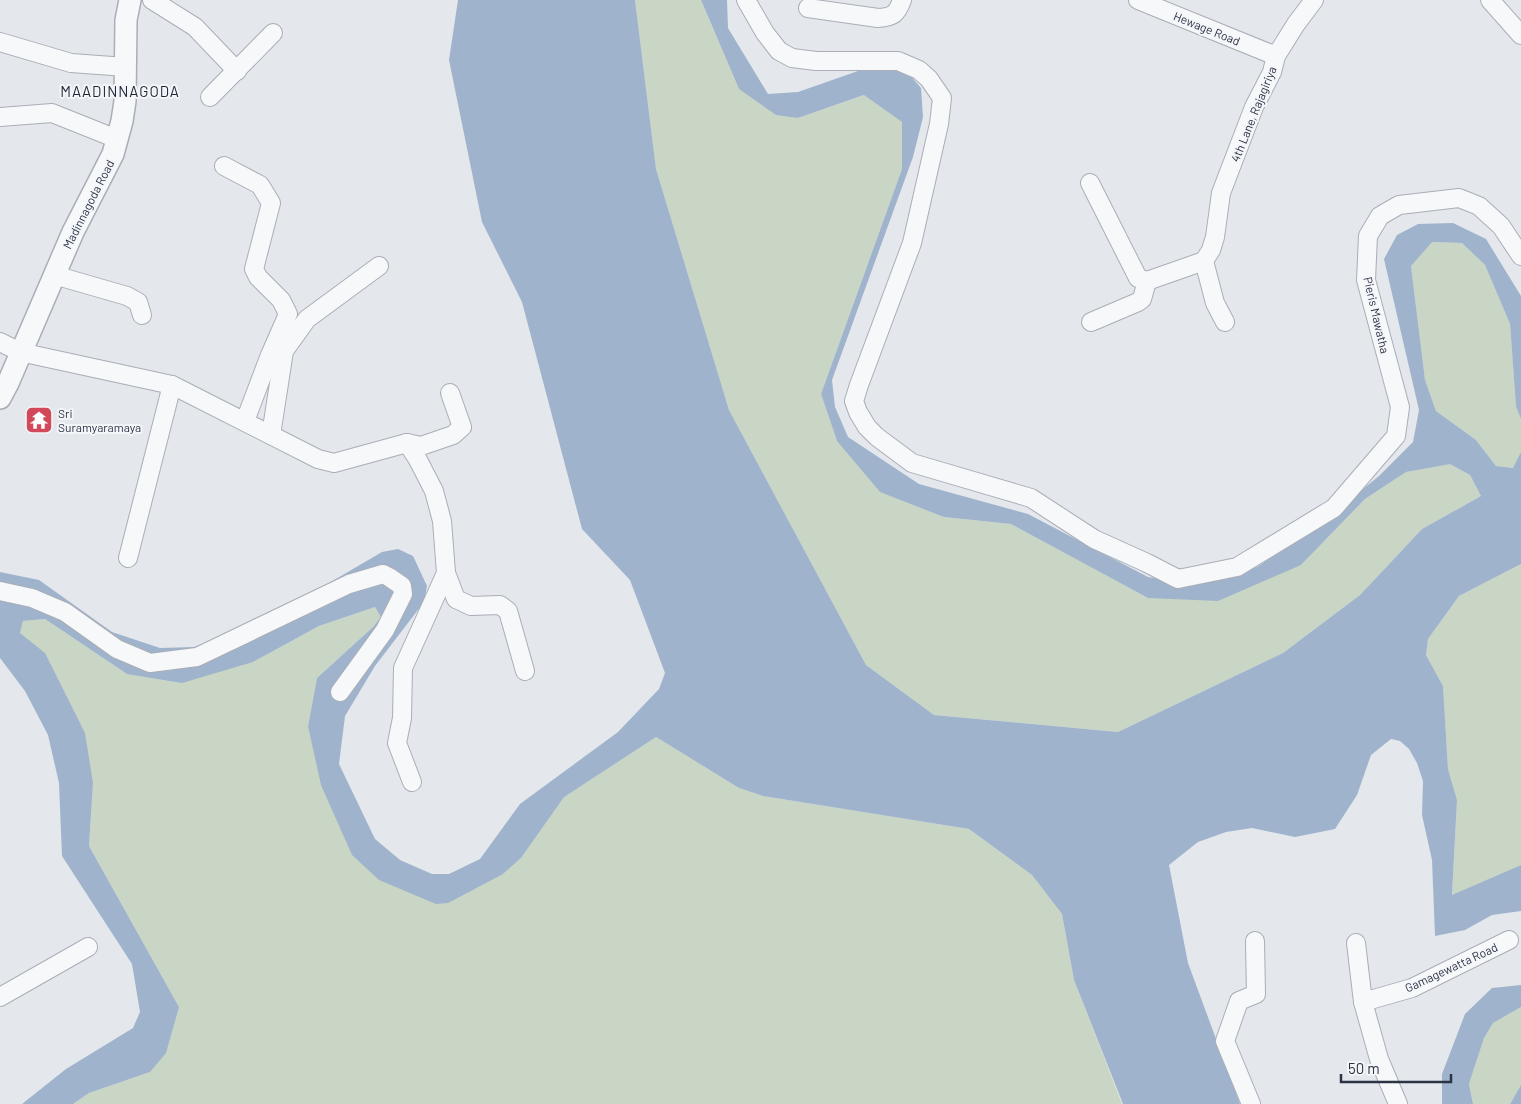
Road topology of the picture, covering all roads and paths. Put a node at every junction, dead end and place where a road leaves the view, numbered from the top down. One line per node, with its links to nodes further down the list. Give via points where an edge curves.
1 (130, 0): 13 (street, Madinnagoda Road, via 126,20)
2 (152, 0): 14 (street, via 195,27)
3 (746, 0): 20 (street, Pieris Mawatha, via 779,51 792,58 898,61 929,78 942,98 912,242 854,401 867,427 912,463 1031,498 1094,539 1178,579 1237,567 1334,508 1396,436 1400,407 1366,280 1368,236 1380,216 1399,205 1458,198 1479,206 1501,226)
4 (902, 0): 8 (street, via 898,11 889,17 878,18)
5 (1138, 0): 12 (street, Hewage Road)
6 (1314, 0): 12 (street, 4th Lane, Rajagiriya)
7 (1490, 0): 10 (street)
8 (808, 8)
9 (273, 33): 14 (street)
10 (1521, 35)
11 (0, 42): 13 (street, via 71,63)
12 (1276, 56): 21 (street, 4th Lane, Rajagiriya, via 1221,193 1215,237)
13 (126, 67): 17 (street, Madinnagoda Road, via 125,101)
14 (236, 71): 15 (street)
15 (210, 97)
16 (0, 117): 17 (street, via 52,113)
17 (117, 139): 23 (street, Madinnagoda Road, via 113,154 72,232)
18 (224, 166): 33 (street, via 260,185 271,203 254,268 258,277 281,300 288,314)
19 (1090, 183): 24 (street, via 1138,278)
20 (1521, 256)
21 (1204, 261): 24 (street); 27 (street, via 1215,303)
22 (379, 266): 34 (street, via 307,320 284,351)
23 (54, 275): 25 (street, via 127,296 138,302); 29 (street, Madinnagoda Road)
24 (1147, 280): 26 (street, via 1138,302)
25 (142, 314)
26 (1091, 322)
27 (1225, 322)
28 (0, 342): 29 (street)
29 (20, 352): 30 (street); 32 (street, Madinnagoda Road)
30 (172, 385): 33 (street); 36 (street)
31 (450, 393): 35 (street, via 462,427 453,435 421,446)
32 (0, 398)
33 (245, 421): 34 (street)
34 (270, 435): 35 (street, via 318,459 334,462)
35 (407, 444): 37 (street, via 434,491 442,521)
36 (128, 558)
37 (446, 574): 39 (street, via 456,599 471,606 500,606 508,611); 41 (street, via 403,668 402,718 397,743)
38 (0, 591): 40 (street, via 32,598 65,612 116,649 150,663 197,657 348,584 383,574 402,586 403,594 385,630)
39 (525, 671)
40 (340, 692)
41 (412, 782)
42 (1509, 940): 47 (street, Gamagewatta Road, via 1412,988)
43 (1255, 942): 48 (street, via 1256,994 1239,1001 1225,1041)
44 (1356, 943): 47 (street)
45 (88, 947): 46 (street)
46 (0, 997)
47 (1363, 1002): 49 (street, via 1379,1059)
48 (1251, 1104)
49 (1398, 1104)

